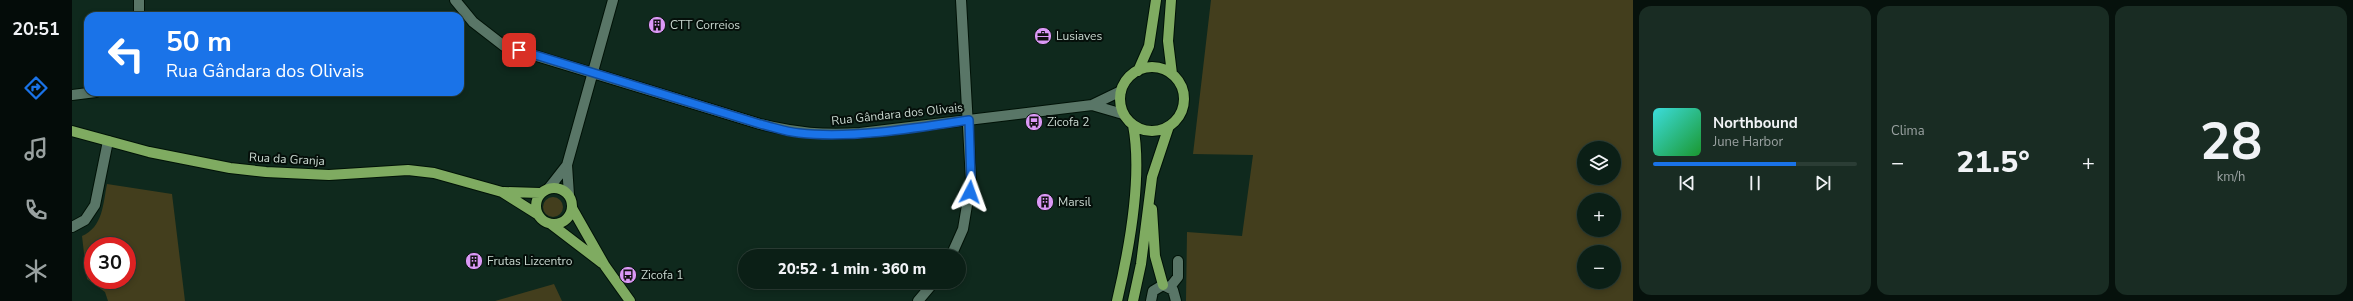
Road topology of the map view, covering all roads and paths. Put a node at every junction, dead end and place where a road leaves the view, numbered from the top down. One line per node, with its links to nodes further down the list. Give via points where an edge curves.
1 (139, 0): 7 (street)
2 (455, 0): 9 (street, Rua Gândara dos Olivais, via 473,22 504,46)
3 (613, 0): 9 (street)
4 (961, 0): 16 (street)
5 (1156, 0): 8 (main road, via 1149,46)
6 (1171, 0): 10 (main road, via 1168,41)
7 (139, 12)
8 (1138, 70): 10 (main road, via 1152,67); 11 (main road, via 1127,79)
9 (594, 73): 16 (street, Rua Gândara dos Olivais, via 797,133 860,133); 21 (street)
10 (1172, 74): 18 (main road, via 1182,90 1184,100 1182,110)
11 (1120, 91): 14 (street, Rua Gândara dos Olivais); 15 (main road)
12 (84, 94): 13 (street)
13 (72, 95)
14 (1092, 105): 15 (street, Rua Gândara dos Olivais); 16 (street, Rua Gândara dos Olivais)
15 (1123, 114): 17 (main road)
16 (969, 120): 31 (street, via 971,181 963,229)
17 (1133, 126): 18 (main road, via 1147,131); 38 (main road, via 1136,142 1135,182 1126,257)
18 (1169, 126): 24 (main road)
19 (72, 131): 20 (main road, Rua da Granja)
20 (108, 141): 23 (main road, Rua da Granja, via 193,161 252,171 323,174 415,171 451,177); 30 (street, via 95,205 85,220)
21 (567, 165): 22 (street); 26 (street)
22 (550, 188): 25 (main road); 26 (main road, via 560,188)
23 (502, 192): 25 (main road, Rua da Granja); 28 (main road, Rua da Granja)
24 (1150, 192): 34 (main road, via 1155,256); 39 (main road, via 1141,264)
25 (540, 193): 28 (main road, via 536,201)
26 (569, 195): 27 (main road)
27 (572, 208): 29 (main road, via 568,218); 33 (main road)
28 (537, 214): 29 (main road)
29 (551, 224): 33 (main road)
30 (72, 227)
31 (954, 249)
32 (1178, 261): 34 (street, via 1178,277)
33 (605, 266): 36 (main road)
34 (1167, 286): 40 (street, via 1153,291); 41 (street, via 1175,294)
35 (928, 289): 37 (street)
36 (630, 301)
37 (918, 301)
38 (1117, 301)
39 (1133, 301)
40 (1151, 301)
41 (1176, 301)

